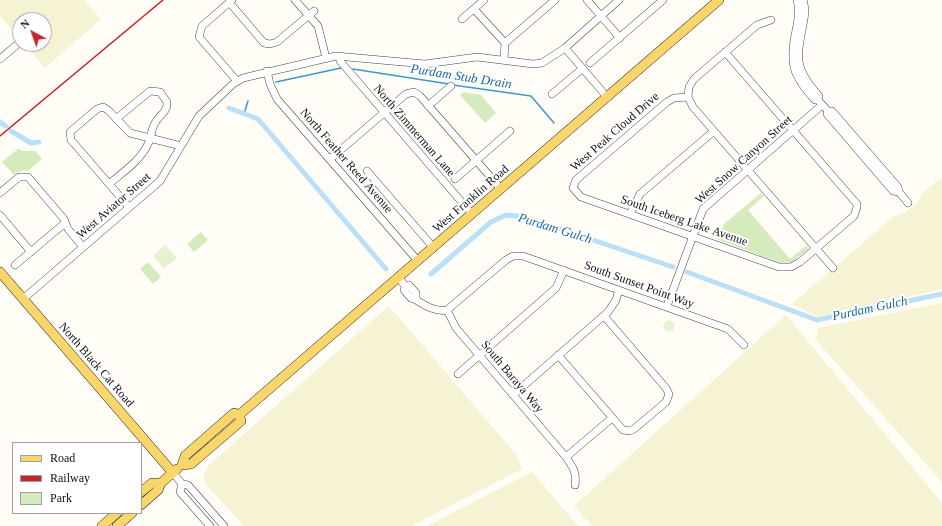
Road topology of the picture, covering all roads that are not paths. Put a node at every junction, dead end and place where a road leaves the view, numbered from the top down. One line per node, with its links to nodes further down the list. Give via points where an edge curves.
1 (295, 0): 12 (street)
2 (484, 0): 11 (street)
3 (555, 0): 17 (street)
4 (587, 0): 13 (street)
5 (619, 0): 13 (street)
6 (663, 0): 16 (street)
7 (719, 0): 32 (main road, West Franklin Road)
8 (797, 0): 33 (street, via 799,15 792,61 798,80 815,100)
9 (803, 0): 33 (street, via 805,15 798,61 804,77 819,96)
10 (230, 1): 12 (street, via 264,42 270,44 277,42); 28 (street, via 202,26 199,33 200,40)
11 (474, 9): 14 (street); 17 (street)
12 (311, 13): 21 (street, via 320,31)
13 (601, 16): 16 (street); 18 (street)
14 (462, 19)
15 (771, 20): 20 (street, via 757,24)
16 (620, 38): 25 (street)
17 (505, 43): 23 (street)
18 (565, 48): 23 (street, via 542,63); 26 (street)
19 (12, 49): 22 (street)
20 (725, 52): 31 (street, via 694,79 689,87); 37 (street)
21 (326, 58): 23 (street, via 347,57 425,64 477,57); 27 (street)
22 (0, 59)
23 (504, 60)
24 (340, 61): 35 (street, North Zimmerman Lane)
25 (590, 63)
26 (582, 69): 30 (street); 32 (street)
27 (267, 71): 28 (street); 42 (street, North Feather Reed Avenue, via 278,99)
28 (237, 81): 41 (street, West Aviator Street, via 199,116)
29 (451, 86): 34 (street)
30 (552, 94)
31 (688, 96): 39 (street, via 692,107); 48 (street, West Peak Cloud Drive, via 667,102 576,180)
32 (607, 97): 49 (main road, West Franklin Road)
33 (820, 102): 37 (street, West Snow Canyon Street); 51 (street, via 828,111 827,114 894,191 899,192)
34 (428, 106): 35 (street, via 414,92 406,94); 43 (street)
35 (384, 113): 42 (street); 53 (street, North Zimmerman Lane)
36 (116, 119): 40 (street, via 130,133); 40 (street, via 148,92 155,91 161,94 167,104 166,109 155,123); 47 (street, via 102,107 69,135)
37 (794, 130): 44 (street, West Snow Canyon Street); 60 (street, via 855,201 857,207 854,216)
38 (510, 131): 43 (street)
39 (714, 131): 44 (street); 54 (street, via 640,194)
40 (151, 139): 41 (street); 47 (street, via 140,156)
41 (181, 146): 52 (street, West Aviator Street, via 160,181)
42 (330, 159): 62 (street, North Feather Reed Avenue)
43 (477, 161): 46 (street); 49 (street)
44 (748, 170): 57 (street, West Snow Canyon Street, via 703,209); 60 (street)
45 (367, 171): 59 (street)
46 (455, 179)
47 (109, 184): 52 (street)
48 (573, 188): 54 (street, South Iceberg Lake Avenue, via 581,197)
49 (501, 189): 53 (main road, West Franklin Road)
50 (0, 192): 56 (street, via 19,177 28,177)
51 (908, 203)
52 (129, 207): 58 (street, West Aviator Street)
53 (472, 214): 59 (main road, West Franklin Road)
54 (630, 214): 57 (street, South Iceberg Lake Avenue)
55 (0, 215): 61 (street)
56 (65, 223): 58 (street); 61 (street)
57 (692, 236): 60 (street, South Iceberg Lake Avenue, via 779,267 791,267); 70 (street, West Snow Canyon Street)
58 (83, 247): 69 (street, West Aviator Street)
59 (434, 247): 62 (main road, West Franklin Road)
60 (816, 248): 64 (street)
61 (32, 252): 63 (street)
62 (418, 261): 67 (main road, West Franklin Road)
63 (15, 265)
64 (833, 268)
65 (564, 270): 68 (street, South Sunset Point Way); 71 (street, South Sunset Point Way, via 513,256); 74 (street, via 556,288)
66 (0, 272): 69 (main road, North Black Cat Road)
67 (398, 278): 71 (street, via 411,298 428,308); 80 (main road, West Franklin Road, via 239,415 234,413 190,451 182,465)
68 (619, 290): 70 (street, South Sunset Point Way); 72 (street, via 612,307)
69 (23, 299): 80 (main road, North Black Cat Road)
70 (667, 306): 73 (street, South Sunset Point Way, via 728,329)
71 (447, 310): 74 (street, South Baraya Way, via 456,328)
72 (604, 316): 75 (street); 78 (street, via 666,388 668,394 666,402 634,429 626,431)
73 (744, 345)
74 (479, 355): 76 (street); 77 (street, South Baraya Way)
75 (558, 355): 77 (street); 78 (street)
76 (458, 374)
77 (513, 395): 79 (street, South Baraya Way)
78 (612, 418): 79 (street)
79 (566, 457): 83 (street, South Baraya Way, via 574,468)
80 (173, 473): 81 (main road, West Franklin Road); 82 (street)
81 (161, 483): 84 (main road, West Franklin Road, via 152,483); 85 (main road, West Franklin Road, via 158,490)
82 (182, 484): 90 (street, via 180,492); 91 (street, via 188,485)
83 (575, 485)
84 (142, 491)
85 (142, 504)
86 (116, 514): 88 (main road)
87 (131, 514): 89 (main road)
88 (102, 526)
89 (117, 526)
90 (210, 526)
91 (224, 526)

